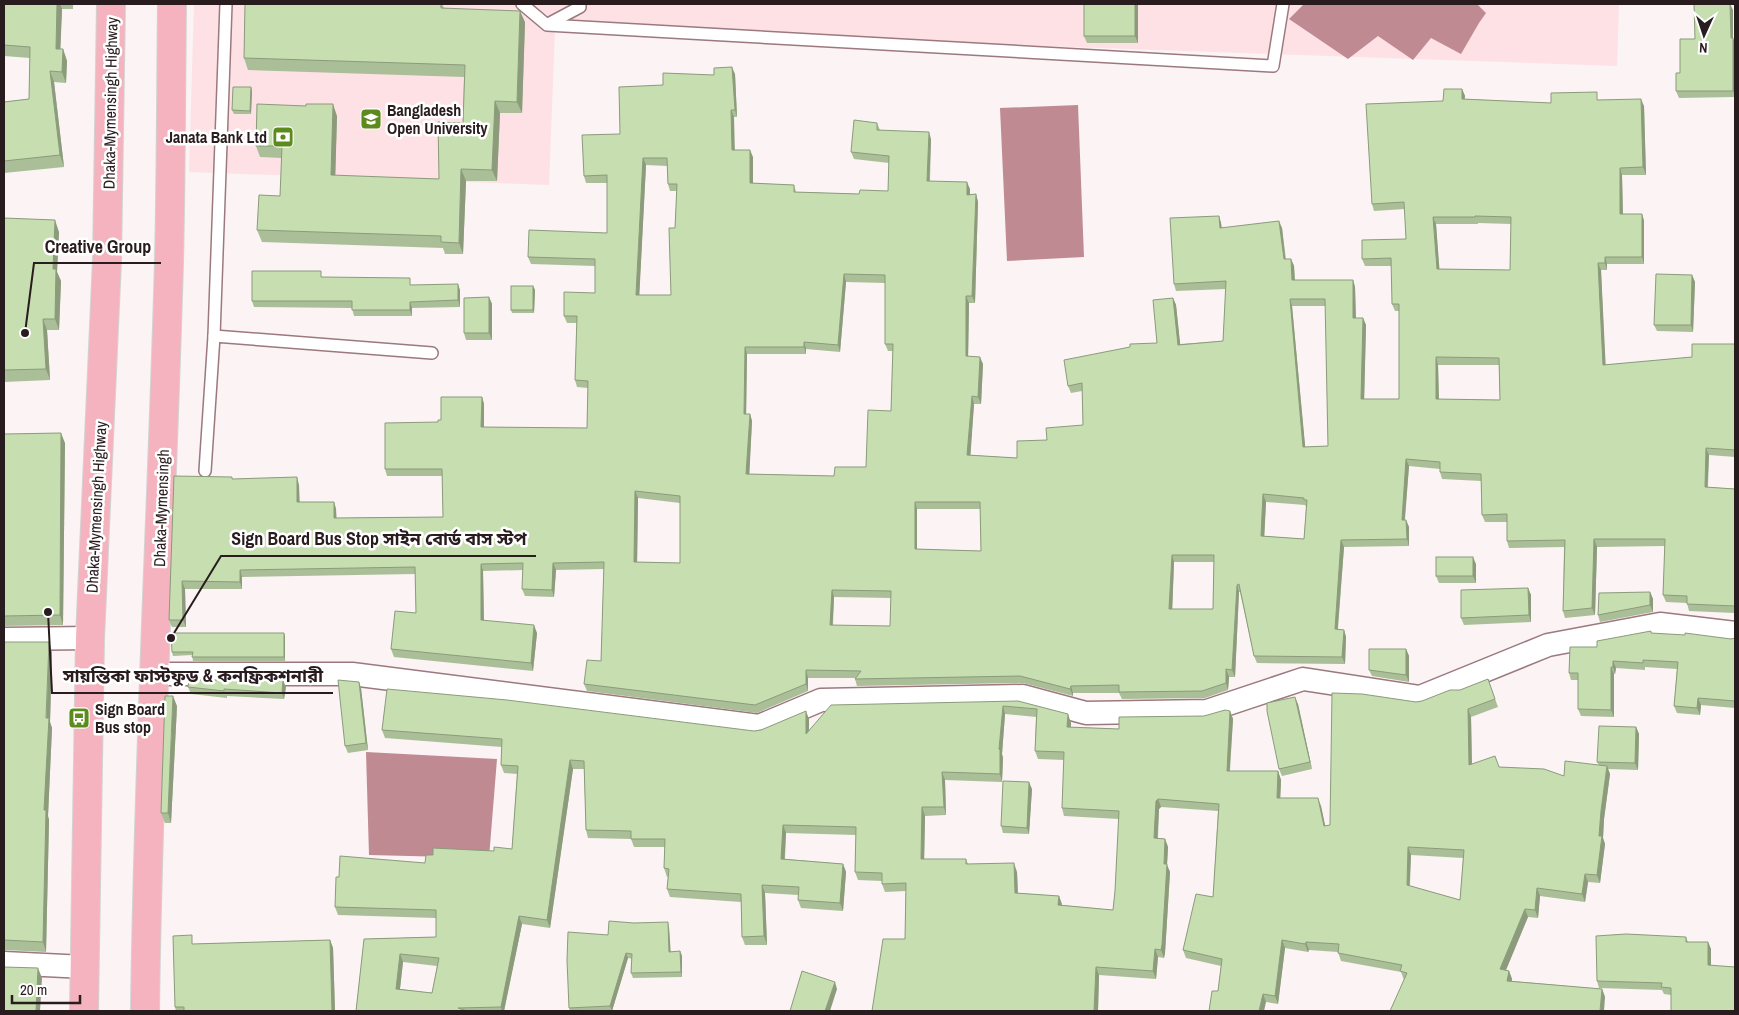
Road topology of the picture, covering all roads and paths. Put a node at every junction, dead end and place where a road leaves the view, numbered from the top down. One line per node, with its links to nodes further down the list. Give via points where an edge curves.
1 (111, 4): 12 (highway, Dhaka-Mymensingh Highway, via 107,260)
2 (172, 4): 14 (highway, Dhaka-Mymensingh, via 169,260)
3 (226, 4): 8 (lane)
4 (522, 4): 7 (lane)
5 (580, 4): 7 (lane, via 580,7)
6 (1283, 4): 7 (lane, via 1273,66)
7 (547, 25)
8 (214, 336): 9 (lane); 10 (lane)
9 (432, 353)
10 (205, 471)
11 (1735, 633): 14 (street, via 1660,624 1548,645 1420,697 1303,679 1207,712 1086,713 1023,696 821,700 759,726 352,674)
12 (90, 638): 13 (street); 16 (highway, Dhaka-Mymensingh Highway)
13 (4, 639)
14 (155, 674): 18 (highway, Dhaka-Mymensingh)
15 (4, 963): 16 (street)
16 (85, 968): 17 (highway, Dhaka-Mymensingh Highway)
17 (84, 1011)
18 (145, 1011)

